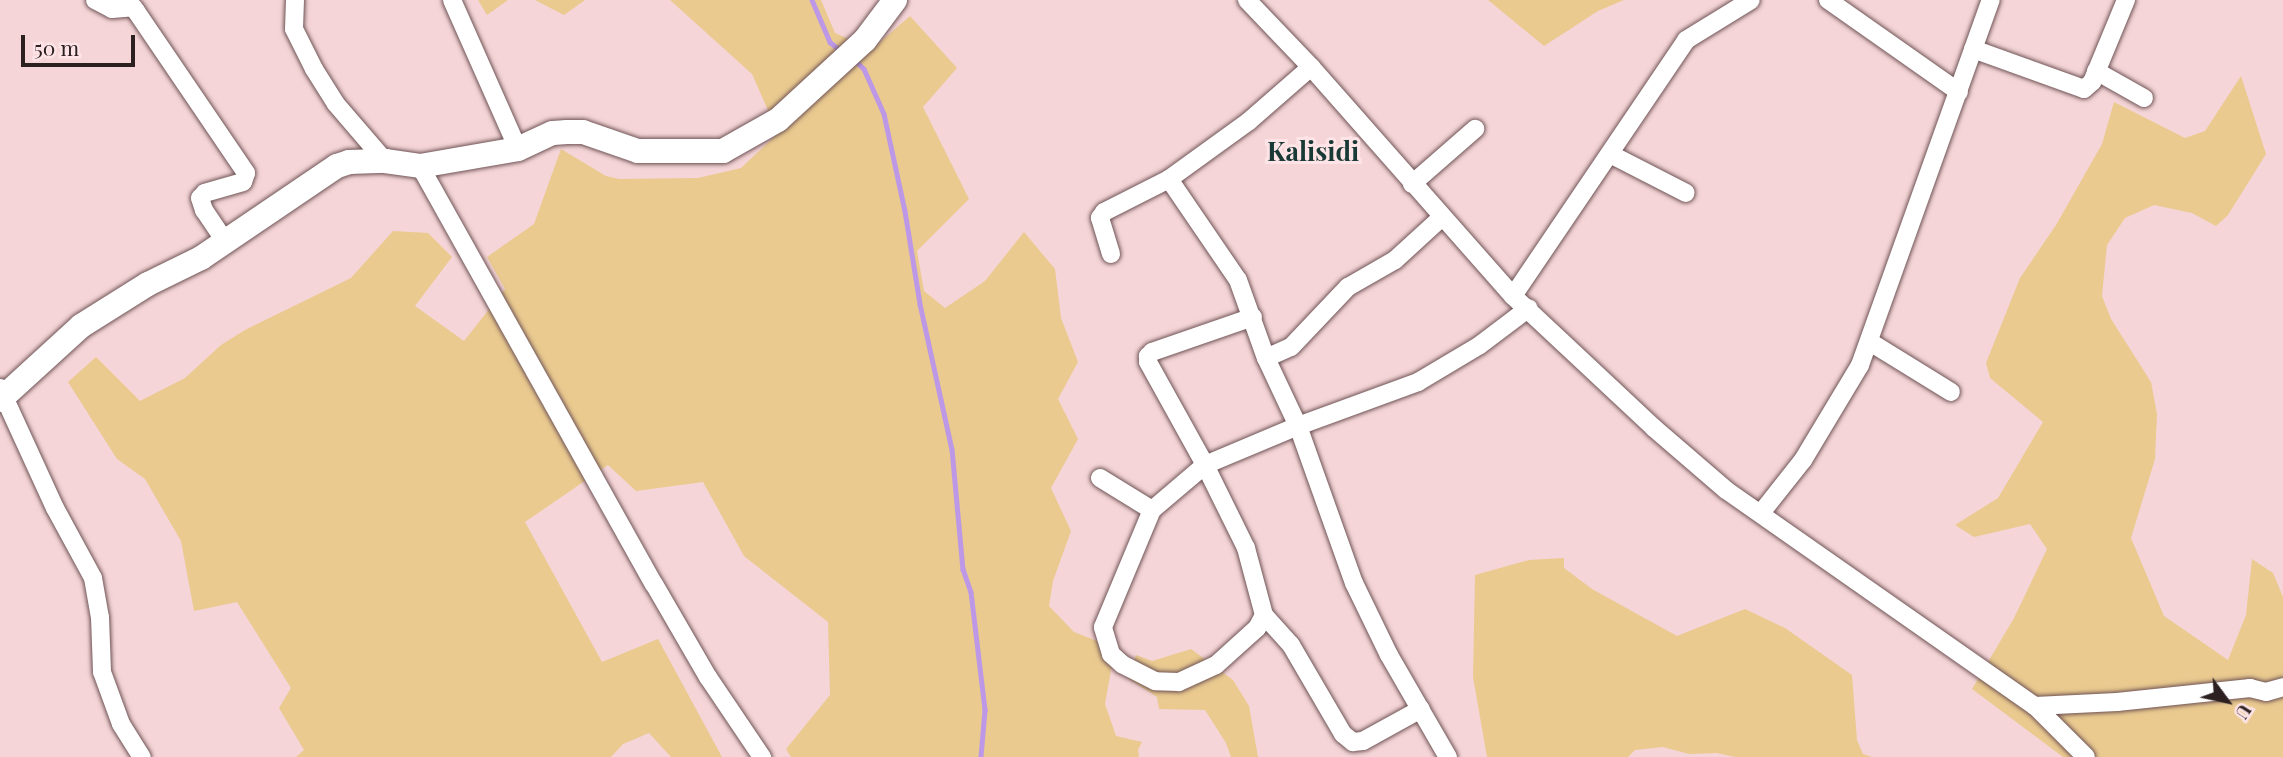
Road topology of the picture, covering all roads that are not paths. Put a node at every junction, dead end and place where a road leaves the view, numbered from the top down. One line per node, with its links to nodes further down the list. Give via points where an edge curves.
1 (95, 0): 24 (street, via 112,9 132,7 136,11 246,173 243,182 200,198)
2 (295, 0): 18 (street, via 294,29 314,69)
3 (452, 0): 16 (street)
4 (895, 0): 16 (street, via 865,40 778,120 723,151 638,151 583,132 553,134)
5 (1751, 0): 17 (street, via 1691,34)
6 (1828, 0): 13 (street)
7 (1991, 0): 10 (street)
8 (2126, 0): 12 (street)
9 (1259, 3): 11 (street)
10 (1973, 49): 12 (street, via 2078,88 2088,86); 13 (street)
11 (1311, 67): 20 (street, via 1249,121); 21 (street)
12 (2096, 71): 14 (street)
13 (1959, 92): 29 (street)
14 (2144, 98)
15 (1475, 129): 21 (street)
16 (518, 149): 19 (street)
17 (1609, 154): 22 (street); 26 (street)
18 (385, 161): 19 (street); 24 (street, via 337,166)
19 (421, 166): 43 (street, via 708,677)
20 (1169, 178): 25 (street, via 1104,212 1100,218); 28 (street, via 1238,280)
21 (1412, 184): 23 (street)
22 (1686, 193)
23 (1442, 217): 26 (street); 30 (street, via 1395,260 1348,287 1291,346)
24 (225, 241): 32 (street, via 81,326)
25 (1111, 254)
26 (1513, 296): 27 (street)
27 (1529, 308): 33 (street, via 1480,345 1418,382); 37 (street, via 1654,428 1726,490)
28 (1253, 317): 30 (street); 34 (street, via 1148,356)
29 (1870, 342): 31 (street); 37 (street, via 1828,421)
30 (1266, 358): 33 (street)
31 (1951, 392)
32 (2, 395): 42 (street, via 93,578 102,672 121,724)
33 (1298, 426): 34 (street); 41 (street, via 1354,583)
34 (1205, 465): 36 (street); 38 (street, via 1246,548)
35 (1100, 478): 36 (street)
36 (1152, 510): 38 (street, via 1104,627 1105,643 1122,664 1155,681 1179,682 1216,665)
37 (1761, 513): 40 (street)
38 (1264, 615): 41 (street, via 1291,645 1343,734 1353,742)
39 (2283, 687): 40 (street, via 2266,692 2250,688)
40 (2035, 706): 45 (street)
41 (1421, 709): 44 (street)
42 (142, 757)
43 (762, 757)
44 (1448, 757)
45 (2086, 757)

